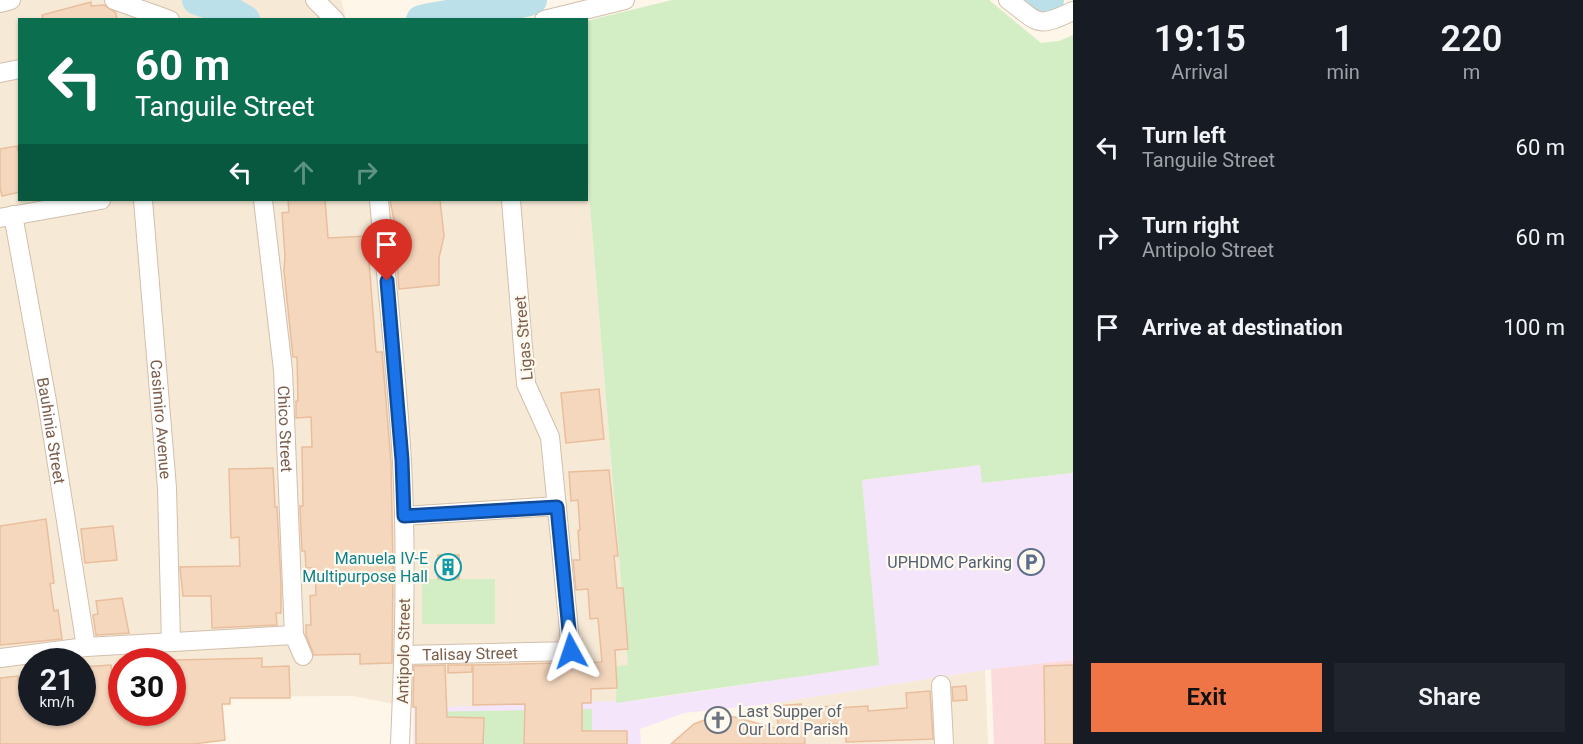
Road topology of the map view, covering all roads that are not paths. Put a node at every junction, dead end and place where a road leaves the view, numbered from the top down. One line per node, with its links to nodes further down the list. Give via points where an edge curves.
1 (11, 0): 4 (street)
2 (625, 0): 8 (street)
3 (1008, 0): 6 (street, via 1038,22 1051,22)
4 (0, 3)
5 (124, 6): 7 (street)
6 (1073, 11)
7 (163, 18)
8 (552, 18)
9 (18, 70): 10 (street)
10 (0, 74)
11 (95, 201): 16 (street)
12 (143, 201): 20 (street, Casimiro Avenue, via 167,488)
13 (263, 201): 19 (street, Chico Street, via 283,370)
14 (379, 201): 18 (street, Antipolo Street)
15 (511, 201): 17 (street, Ligas Street, via 526,384 550,437)
16 (6, 216): 21 (street, Bauhinia Street, via 47,401)
17 (557, 507): 18 (street); 22 (street, Ligas Street)
18 (404, 516): 23 (street, Antipolo Street)
19 (294, 635): 20 (street); 24 (street, Chico Street)
20 (171, 641): 21 (street)
21 (86, 647): 25 (street)
22 (571, 651): 23 (street, Talisay Street)
23 (404, 655): 27 (street, Antipolo Street)
24 (303, 656)
25 (0, 658)
26 (941, 685): 28 (street)
27 (400, 744)
28 (944, 744)

